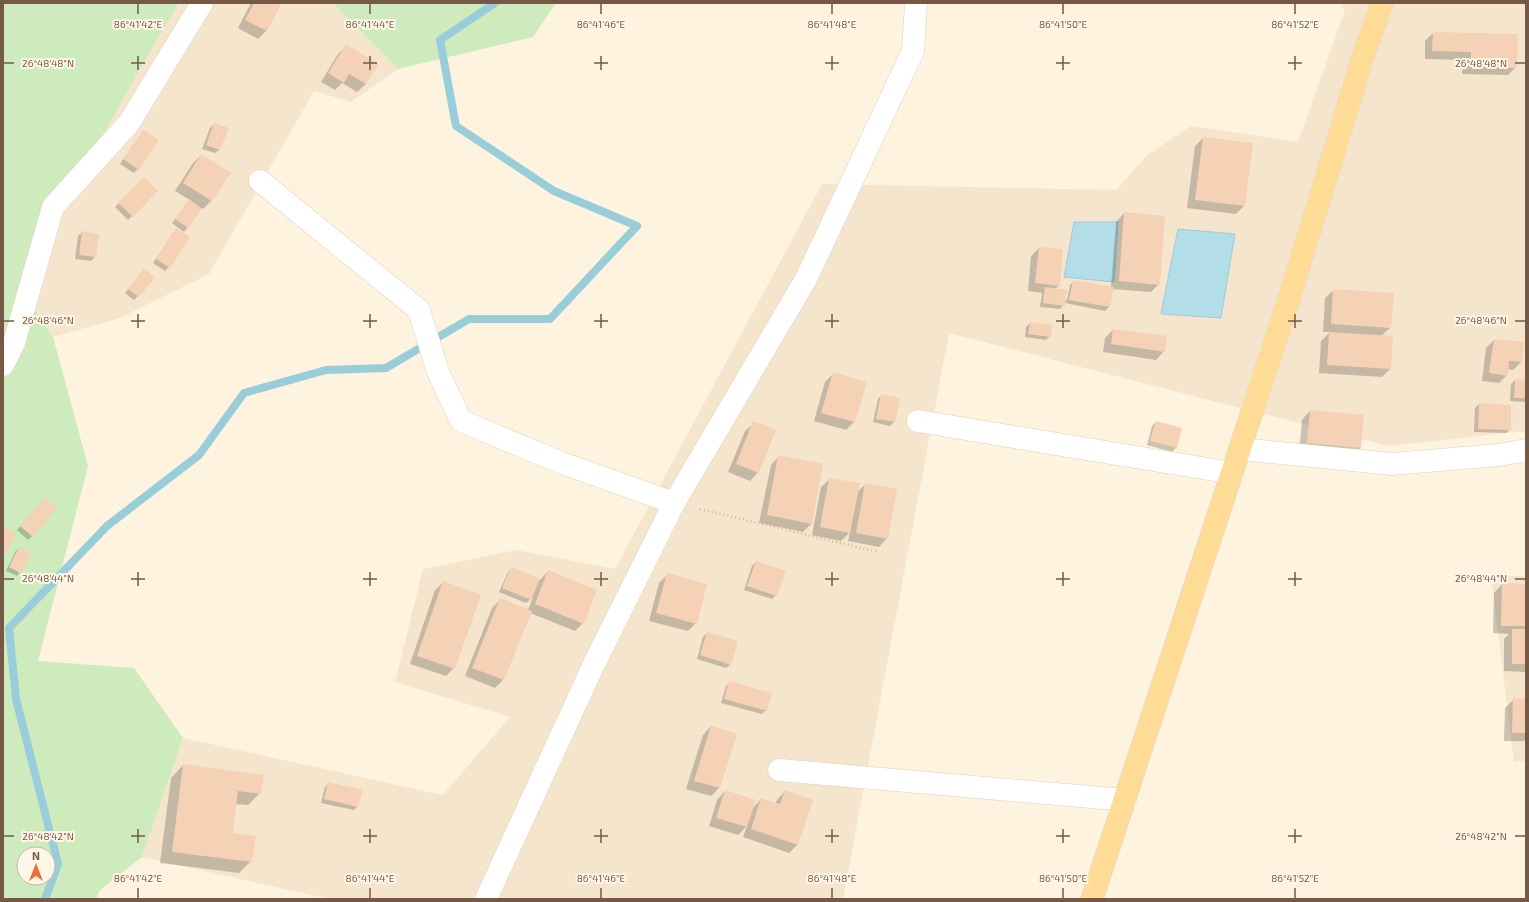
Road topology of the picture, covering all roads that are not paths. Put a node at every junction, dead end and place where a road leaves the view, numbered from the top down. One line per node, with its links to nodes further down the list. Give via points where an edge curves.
1 (202, 3): 5 (street, via 129,123 53,207 14,343)
2 (916, 3): 10 (street, via 913,51 806,279)
3 (1382, 3): 7 (main road)
4 (260, 181): 10 (street, via 419,310 438,372 461,421 562,463)
5 (3, 365)
6 (918, 421): 9 (street)
7 (1240, 449): 8 (street, via 1392,464 1499,455); 9 (main road)
8 (1526, 450)
9 (1232, 473): 12 (main road)
10 (674, 503): 13 (street, via 594,664)
11 (779, 770): 12 (street)
12 (1125, 800): 14 (main road)
13 (486, 899)
14 (1092, 899)

